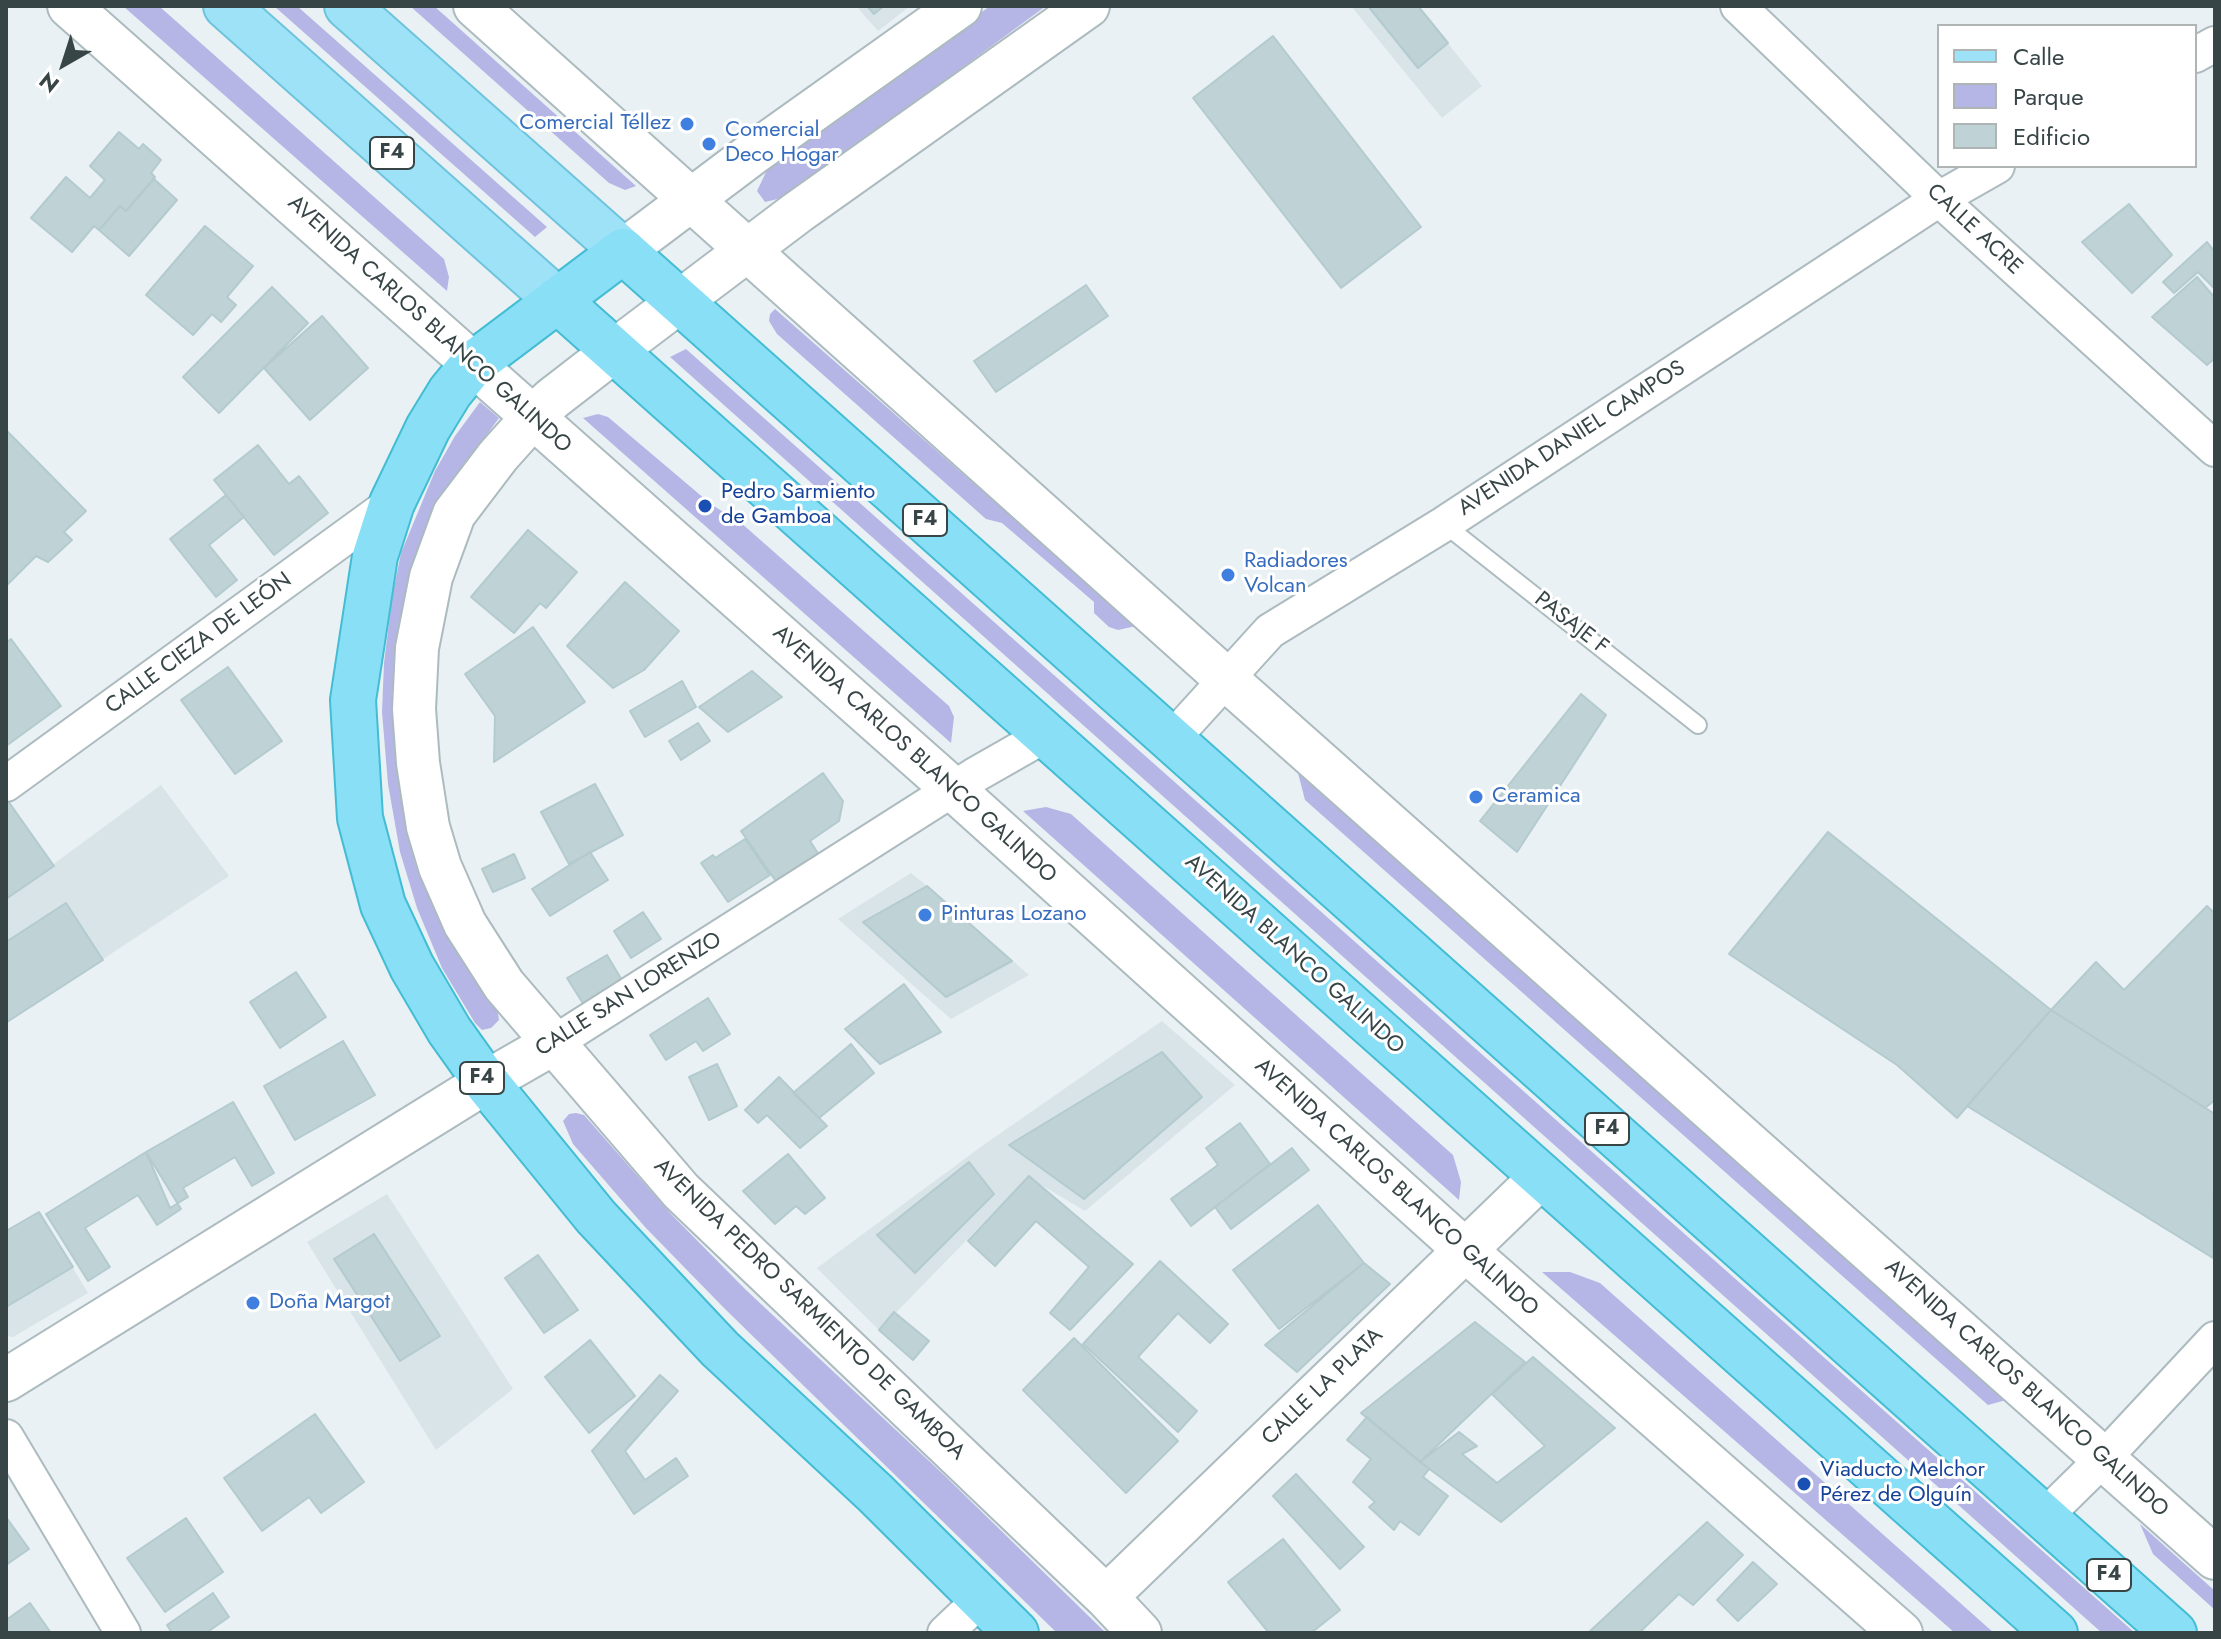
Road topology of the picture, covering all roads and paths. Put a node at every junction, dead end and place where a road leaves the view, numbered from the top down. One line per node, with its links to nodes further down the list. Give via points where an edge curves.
1 (69, 6): 18 (street, AVENIDA CARLOS BLANCO GALINDO)
2 (226, 6): 15 (main road, F4)
3 (347, 6): 14 (main road, F4)
4 (475, 6): 11 (street, AVENIDA CARLOS BLANCO GALINDO)
5 (960, 6): 11 (street)
6 (1088, 6): 13 (street, AVENIDA PEDRO SARMIENTO DE GAMBOA)
7 (1738, 6): 12 (street, CALLE ACRE)
8 (2215, 44): 9 (street)
9 (2197, 54)
10 (1993, 168): 12 (street, AVENIDA DANIEL CAMPOS)
11 (692, 199): 13 (street, AVENIDA CARLOS BLANCO GALINDO); 14 (street)
12 (1939, 199): 20 (street, CALLE ACRE); 22 (street, AVENIDA DANIEL CAMPOS)
13 (748, 249): 16 (street, AVENIDA PEDRO SARMIENTO DE GAMBOA); 23 (street, AVENIDA CARLOS BLANCO GALINDO)
14 (623, 251): 15 (highway, F4); 16 (highway, F4)
15 (557, 300): 17 (highway, F4); 18 (highway, F4)
16 (679, 301): 17 (street, AVENIDA PEDRO SARMIENTO DE GAMBOA); 26 (highway, F4)
17 (614, 351): 19 (street, AVENIDA PEDRO SARMIENTO DE GAMBOA); 25 (highway, F4)
18 (473, 364): 19 (street, AVENIDA CARLOS BLANCO GALINDO); 21 (highway, F4, via 428,428)
19 (533, 417): 28 (street, AVENIDA CARLOS BLANCO GALINDO); 29 (street, AVENIDA PEDRO SARMIENTO DE GAMBOA, via 454,514 431,577 417,648 414,709 428,827 440,867 465,924 504,985)
20 (2215, 449)
21 (392, 503): 27 (street, CALLE CIEZA DE LEÓN); 30 (highway, F4, via 375,556 353,700 360,818 383,905 412,967)
22 (1444, 524): 23 (street, AVENIDA DANIEL CAMPOS, via 1270,631); 24 (lane, PASAJE F)
23 (1226, 679): 26 (street, AVENIDA DANIEL CAMPOS); 36 (street, AVENIDA CARLOS BLANCO GALINDO)
24 (1698, 725)
25 (1047, 734): 28 (street, CALLE SAN LORENZO); 31 (highway, AVENIDA BLANCO GALINDO / F4)
26 (1171, 740): 37 (highway, F4)
27 (6, 784)
28 (954, 790): 29 (street, CALLE SAN LORENZO); 32 (street, AVENIDA CARLOS BLANCO GALINDO)
29 (554, 1043): 30 (street, CALLE SAN LORENZO); 39 (street, AVENIDA PEDRO SARMIENTO DE GAMBOA, via 681,1191)
30 (486, 1082): 34 (street, CALLE SAN LORENZO); 40 (highway, F4, via 596,1217 720,1349)
31 (1541, 1177): 32 (street, CALLE LA PLATA); 46 (highway, F4)
32 (1465, 1250): 39 (street, CALLE LA PLATA); 45 (street, AVENIDA CARLOS BLANCO GALINDO)
33 (2215, 1339): 36 (street)
34 (6, 1380)
35 (6, 1437): 41 (street)
36 (2104, 1458): 37 (street); 38 (street, AVENIDA CARLOS BLANCO GALINDO)
37 (2044, 1517): 47 (highway, F4)
38 (2215, 1558)
39 (1106, 1597): 44 (street, AVENIDA PEDRO SARMIENTO DE GAMBOA)
40 (982, 1598): 42 (street); 43 (highway, F4)
41 (123, 1633)
42 (945, 1633)
43 (1016, 1633)
44 (1140, 1633)
45 (1901, 1633)
46 (2055, 1633)
47 (2174, 1633)

